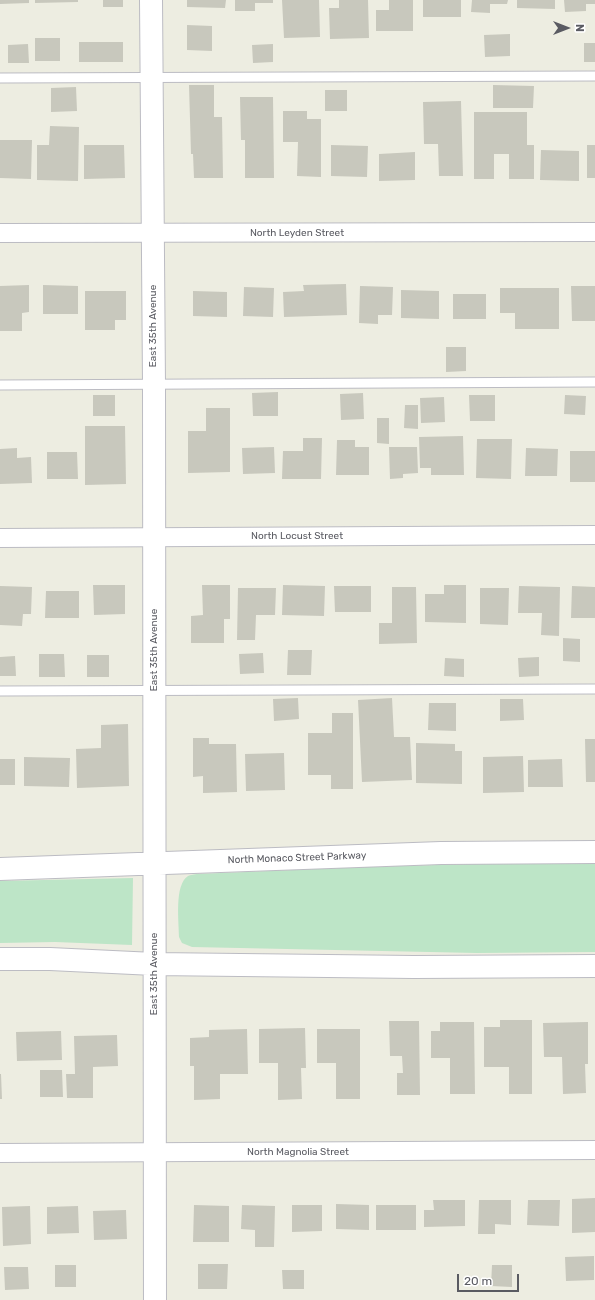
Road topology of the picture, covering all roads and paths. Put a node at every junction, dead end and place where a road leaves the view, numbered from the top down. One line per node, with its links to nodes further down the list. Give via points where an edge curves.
1 (152, 0): 3 (street, East 35th Avenue)
2 (595, 76): 3 (lane)
3 (152, 77): 4 (lane); 6 (street, East 35th Avenue)
4 (0, 78)
5 (595, 232): 6 (street, North Leyden Street)
6 (153, 233): 7 (street, North Leyden Street); 9 (street, East 35th Avenue)
7 (0, 234)
8 (595, 382): 9 (lane)
9 (154, 384): 10 (lane); 12 (street, East 35th Avenue)
10 (0, 385)
11 (595, 536): 12 (street, North Locust Street)
12 (154, 537): 13 (street, North Locust Street); 15 (street, East 35th Avenue)
13 (0, 538)
14 (595, 689): 15 (lane)
15 (154, 690): 16 (lane); 18 (street, East 35th Avenue)
16 (0, 691)
17 (595, 852): 18 (street, North Monaco Street Parkway, via 441,853)
18 (154, 863): 19 (street, North Monaco Street Parkway); 21 (street, East 35th Avenue)
19 (0, 869)
20 (0, 959): 21 (street)
21 (154, 964): 22 (street); 24 (street, East 35th Avenue)
22 (595, 966)
23 (595, 1150): 24 (street, North Magnolia Street)
24 (155, 1152): 25 (street, North Magnolia Street); 26 (street, East 35th Avenue)
25 (0, 1153)
26 (155, 1300)

